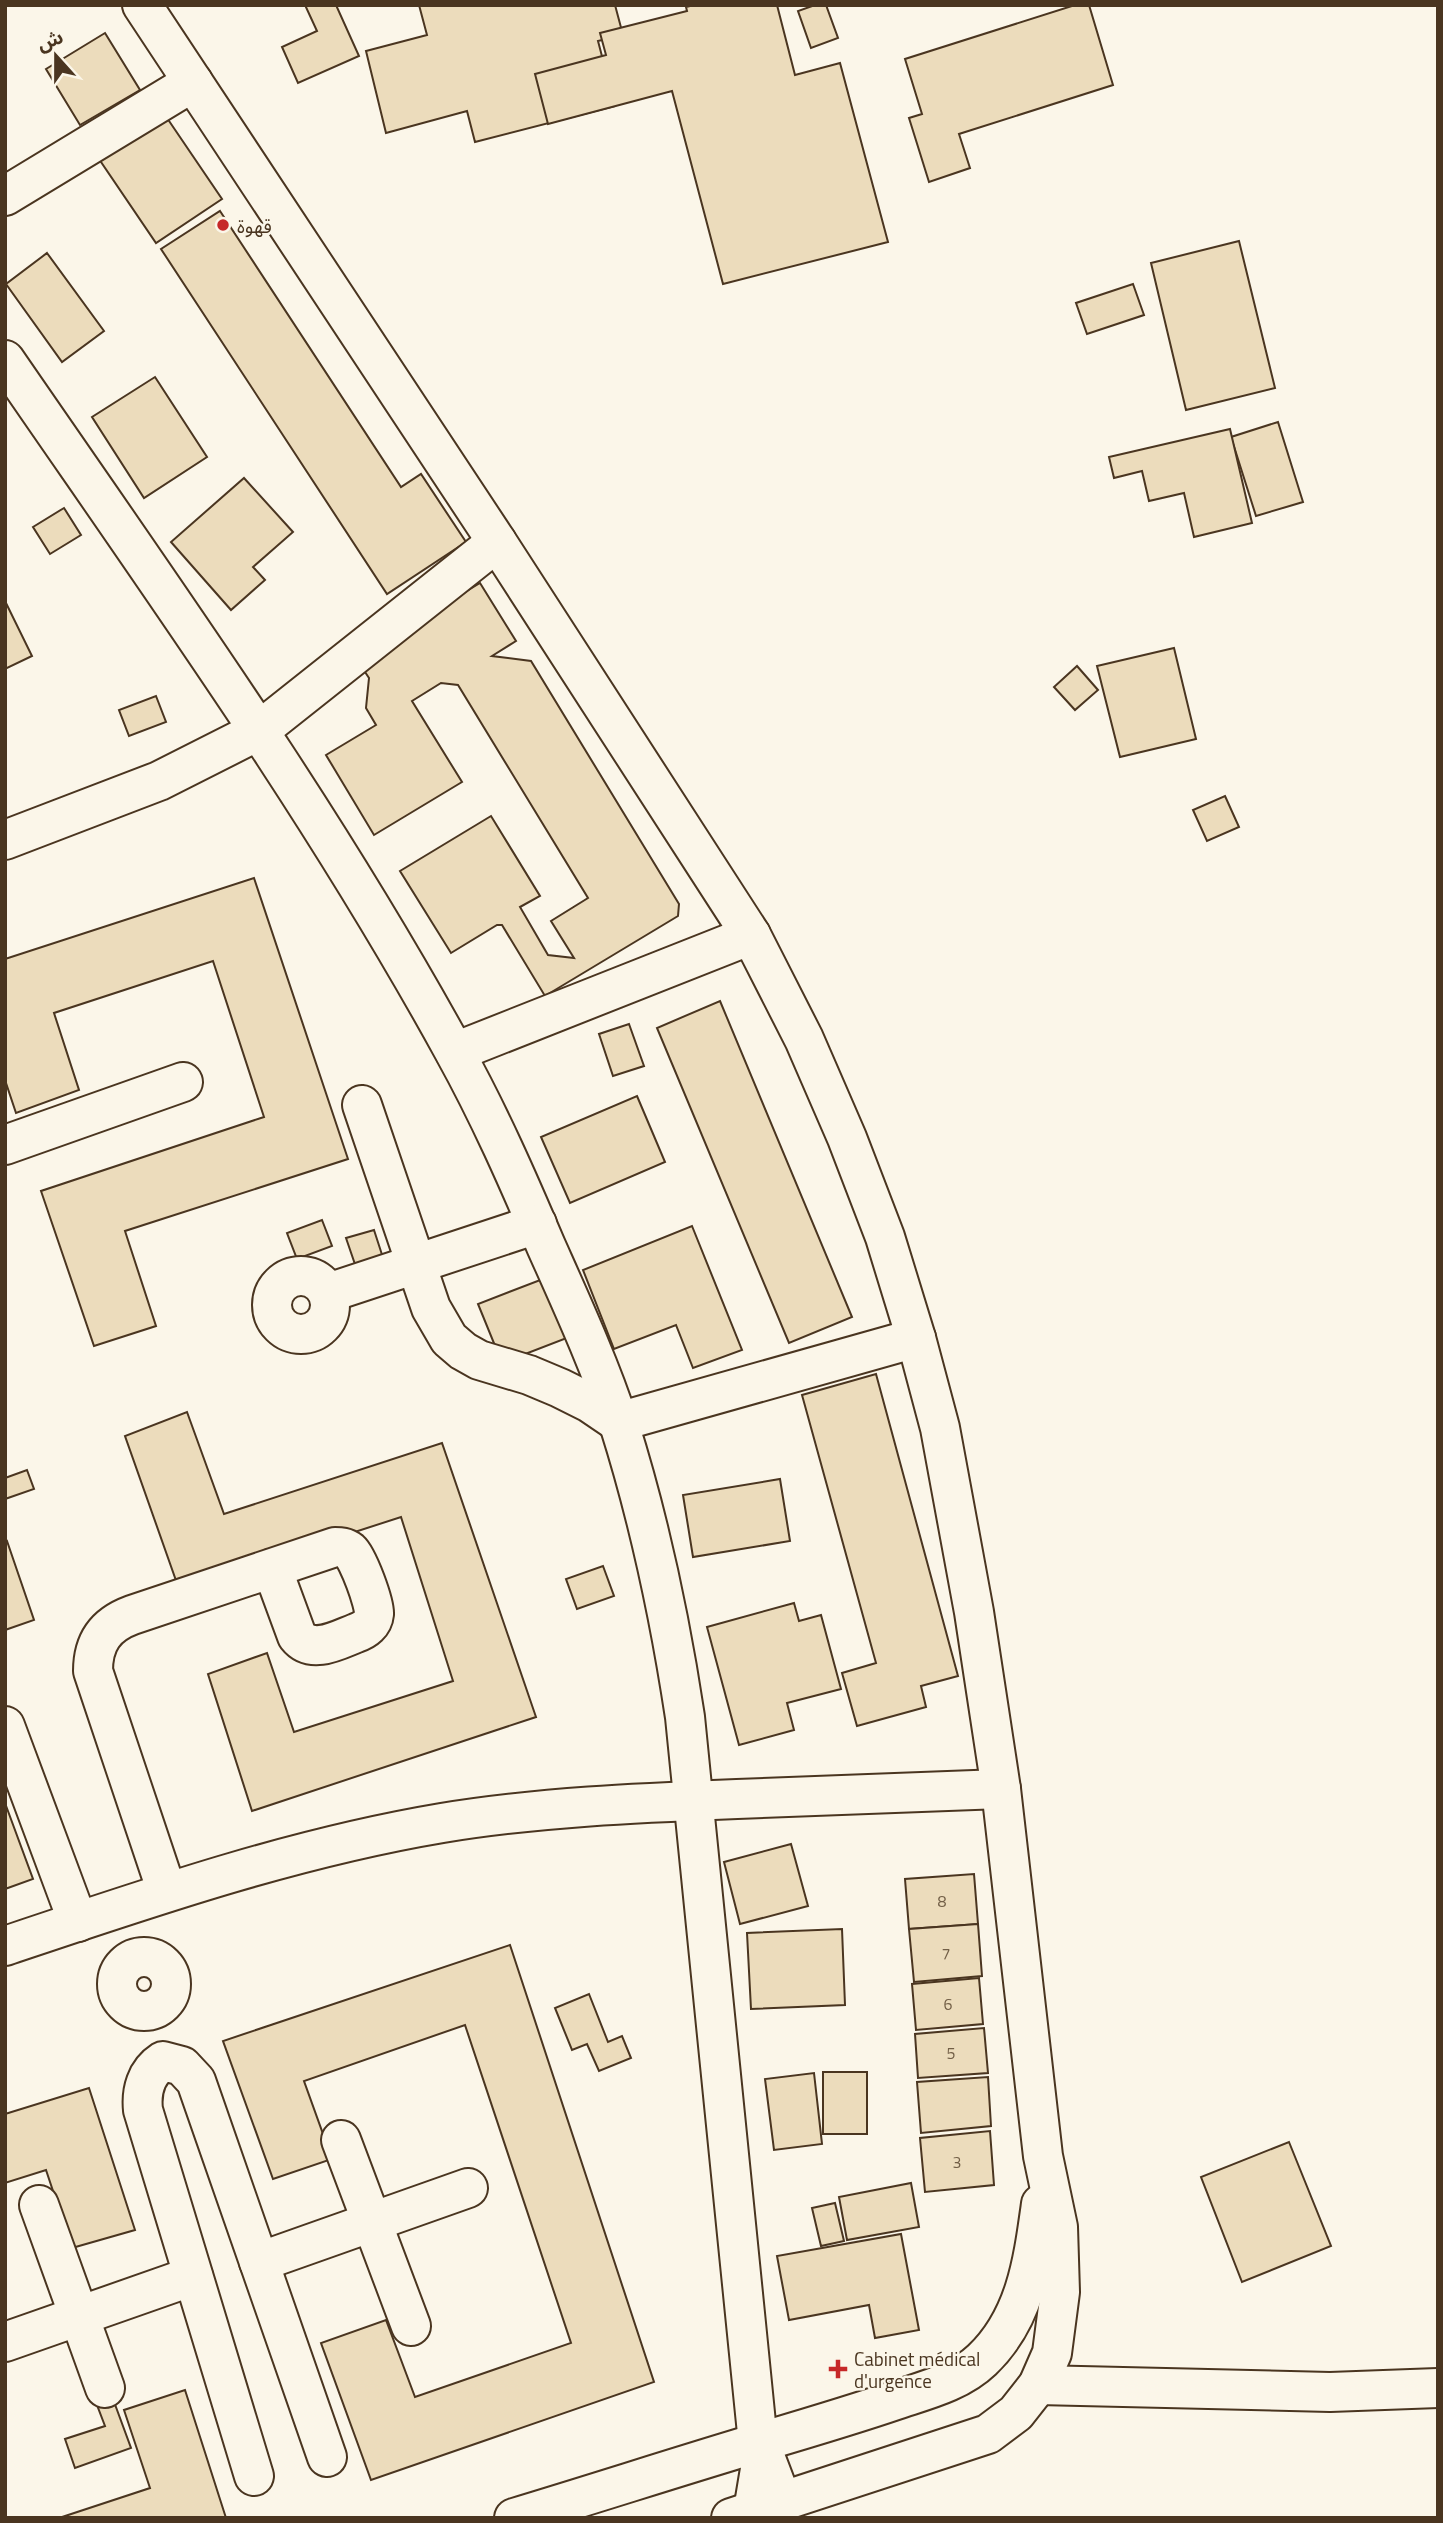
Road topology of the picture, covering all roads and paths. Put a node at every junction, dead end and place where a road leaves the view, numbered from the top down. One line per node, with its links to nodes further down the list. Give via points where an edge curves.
1 (142, 5): 2 (street)
2 (193, 82): 3 (street); 5 (street)
3 (5, 196)
4 (5, 360): 6 (street)
5 (496, 542): 6 (street); 8 (street)
6 (260, 730): 7 (street, via 159,781); 9 (street)
7 (5, 840)
8 (751, 935): 9 (street); 16 (street, via 847,1138 885,1237)
9 (455, 1052): 13 (street)
10 (183, 1082): 12 (street)
11 (362, 1105): 14 (street)
12 (5, 1145)
13 (537, 1224): 14 (street); 17 (street)
14 (417, 1264): 15 (street); 17 (street, via 439,1324 463,1351 560,1388)
15 (328, 1293)
16 (916, 1338): 17 (street); 20 (street, via 950,1479)
17 (618, 1422): 21 (street, via 671,1626)
18 (272, 1568): 22 (street, via 118,1620 106,1629 95,1649 93,1671)
19 (5, 1726): 24 (street)
20 (1001, 1789): 21 (street); 28 (street)
21 (693, 1801): 22 (street, via 524,1812 441,1824 359,1840); 40 (street)
22 (167, 1892): 23 (street)
23 (119, 1908): 24 (street); 26 (street, via 137,1957 157,1960 170,1975 172,1984 164,2004 146,2012)
24 (78, 1922): 25 (street)
25 (5, 1946)
26 (163, 2061): 32 (street, via 182,2066 196,2081); 33 (street, via 146,2082 143,2110)
27 (341, 2140): 31 (street)
28 (1043, 2156): 37 (street, via 1058,2227 1060,2292 1052,2353); 40 (street, via 1035,2248 1024,2292 1000,2342 981,2362 932,2389)
29 (468, 2188): 31 (street)
30 (39, 2205): 34 (street)
31 (372, 2222): 32 (street); 35 (street)
32 (259, 2262): 41 (street)
33 (193, 2276): 34 (street); 42 (street)
34 (80, 2316): 36 (street); 38 (street)
35 (411, 2326)
36 (5, 2342)
37 (1038, 2385): 39 (street, via 1330,2392); 43 (street, via 1016,2413 988,2434)
38 (105, 2388)
39 (1438, 2388)
40 (758, 2443): 44 (street)
41 (327, 2457)
42 (254, 2476)
43 (756, 2510)
44 (514, 2518)

